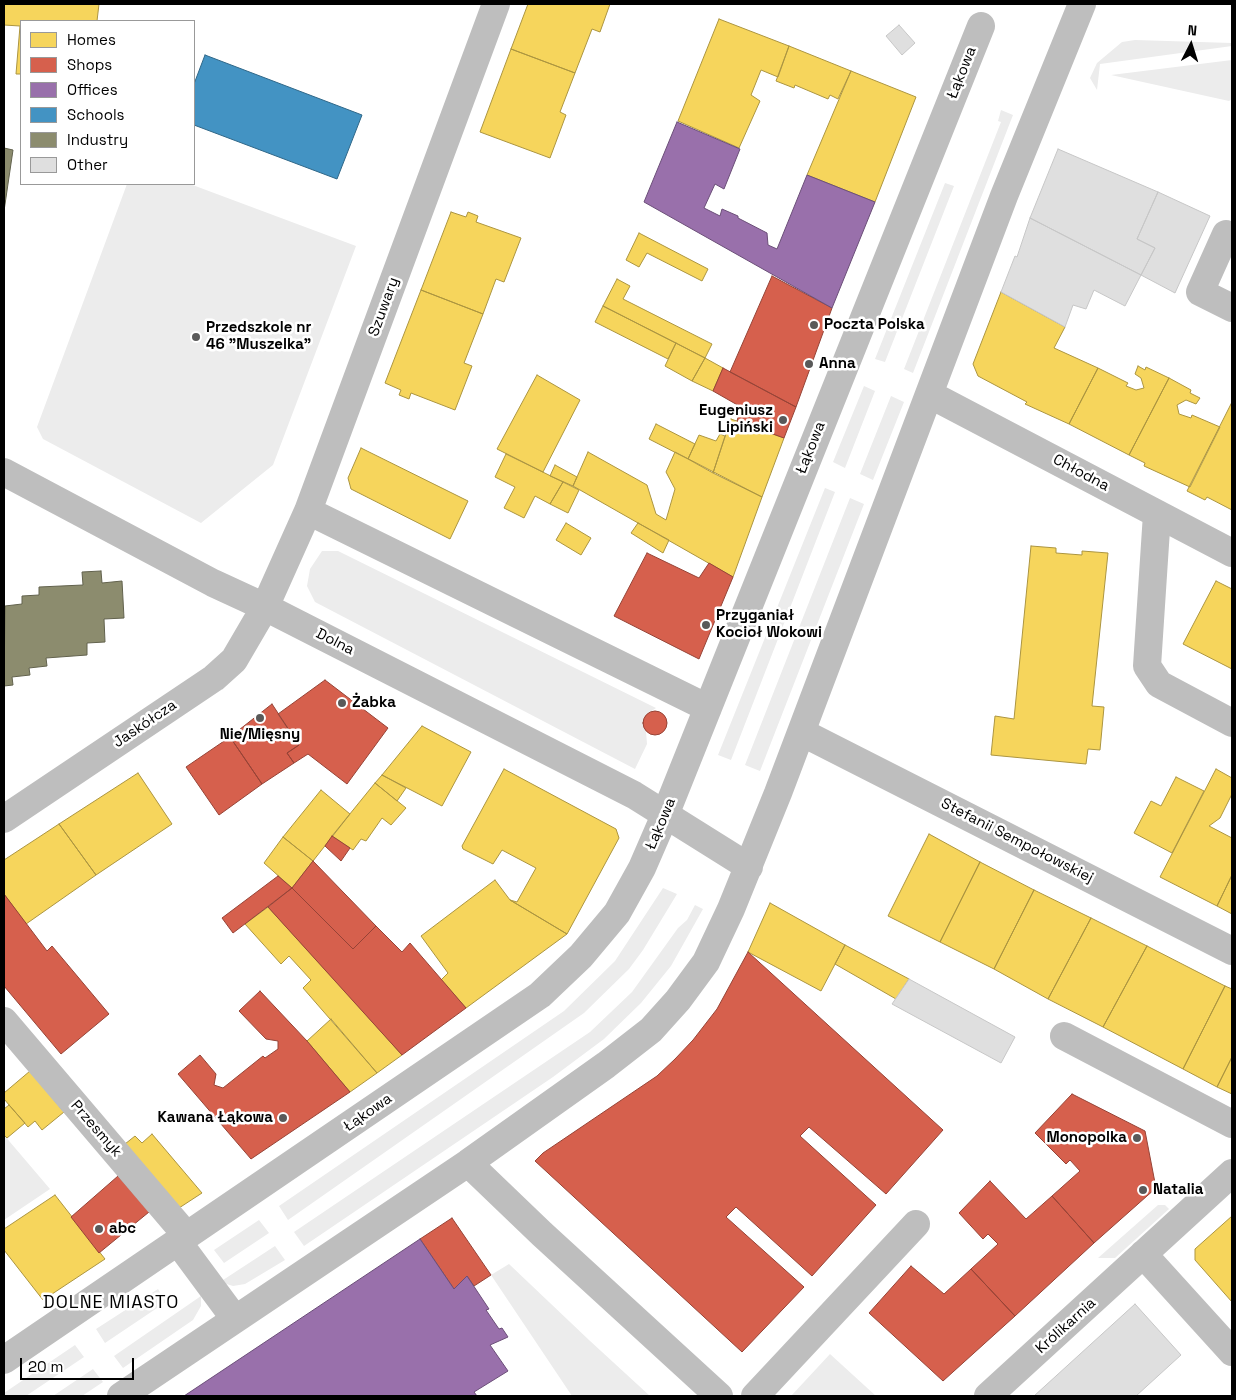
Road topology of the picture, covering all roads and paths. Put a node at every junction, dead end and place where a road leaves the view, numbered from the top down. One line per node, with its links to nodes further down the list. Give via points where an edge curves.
1 (496, 4): 8 (street, Szuwary)
2 (1082, 4): 6 (street)
3 (981, 26): 12 (street, Łąkowa)
4 (1226, 234): 5 (street, via 1200,292)
5 (1232, 308)
6 (929, 394): 9 (street, Chłodna); 14 (street)
7 (4, 472): 11 (street, Dolna, via 213,583)
8 (308, 511): 11 (street, Szuwary); 12 (street)
9 (1157, 514): 10 (street, Chłodna); 13 (street, via 1147,666 1159,684)
10 (1232, 553)
11 (265, 607): 15 (street, Dolna, via 625,790); 16 (street, Jaskółcza, via 234,660 214,678)
12 (708, 708): 15 (street, Łąkowa)
13 (1232, 723)
14 (801, 732): 17 (street); 18 (street, Stefanii Sempołowskiej)
15 (665, 814): 17 (street, Dolna); 25 (street, Łąkowa, via 642,868 617,913 581,956 540,994)
16 (4, 819)
17 (749, 867): 22 (street, via 706,962 651,1030 606,1066)
18 (1232, 951)
19 (4, 1021): 25 (street, Przesmyk)
20 (1064, 1036): 21 (street)
21 (1232, 1124)
22 (468, 1163): 27 (street); 31 (street)
23 (1232, 1173): 26 (street, Królikarnia)
24 (916, 1224): 32 (street)
25 (183, 1239): 27 (street, Przesmyk); 29 (street, Łąkowa)
26 (1143, 1254): 28 (street); 33 (street, Królikarnia)
27 (235, 1319): 30 (street)
28 (1232, 1352)
29 (4, 1360)
30 (121, 1396)
31 (719, 1396)
32 (755, 1396)
33 (988, 1396)

